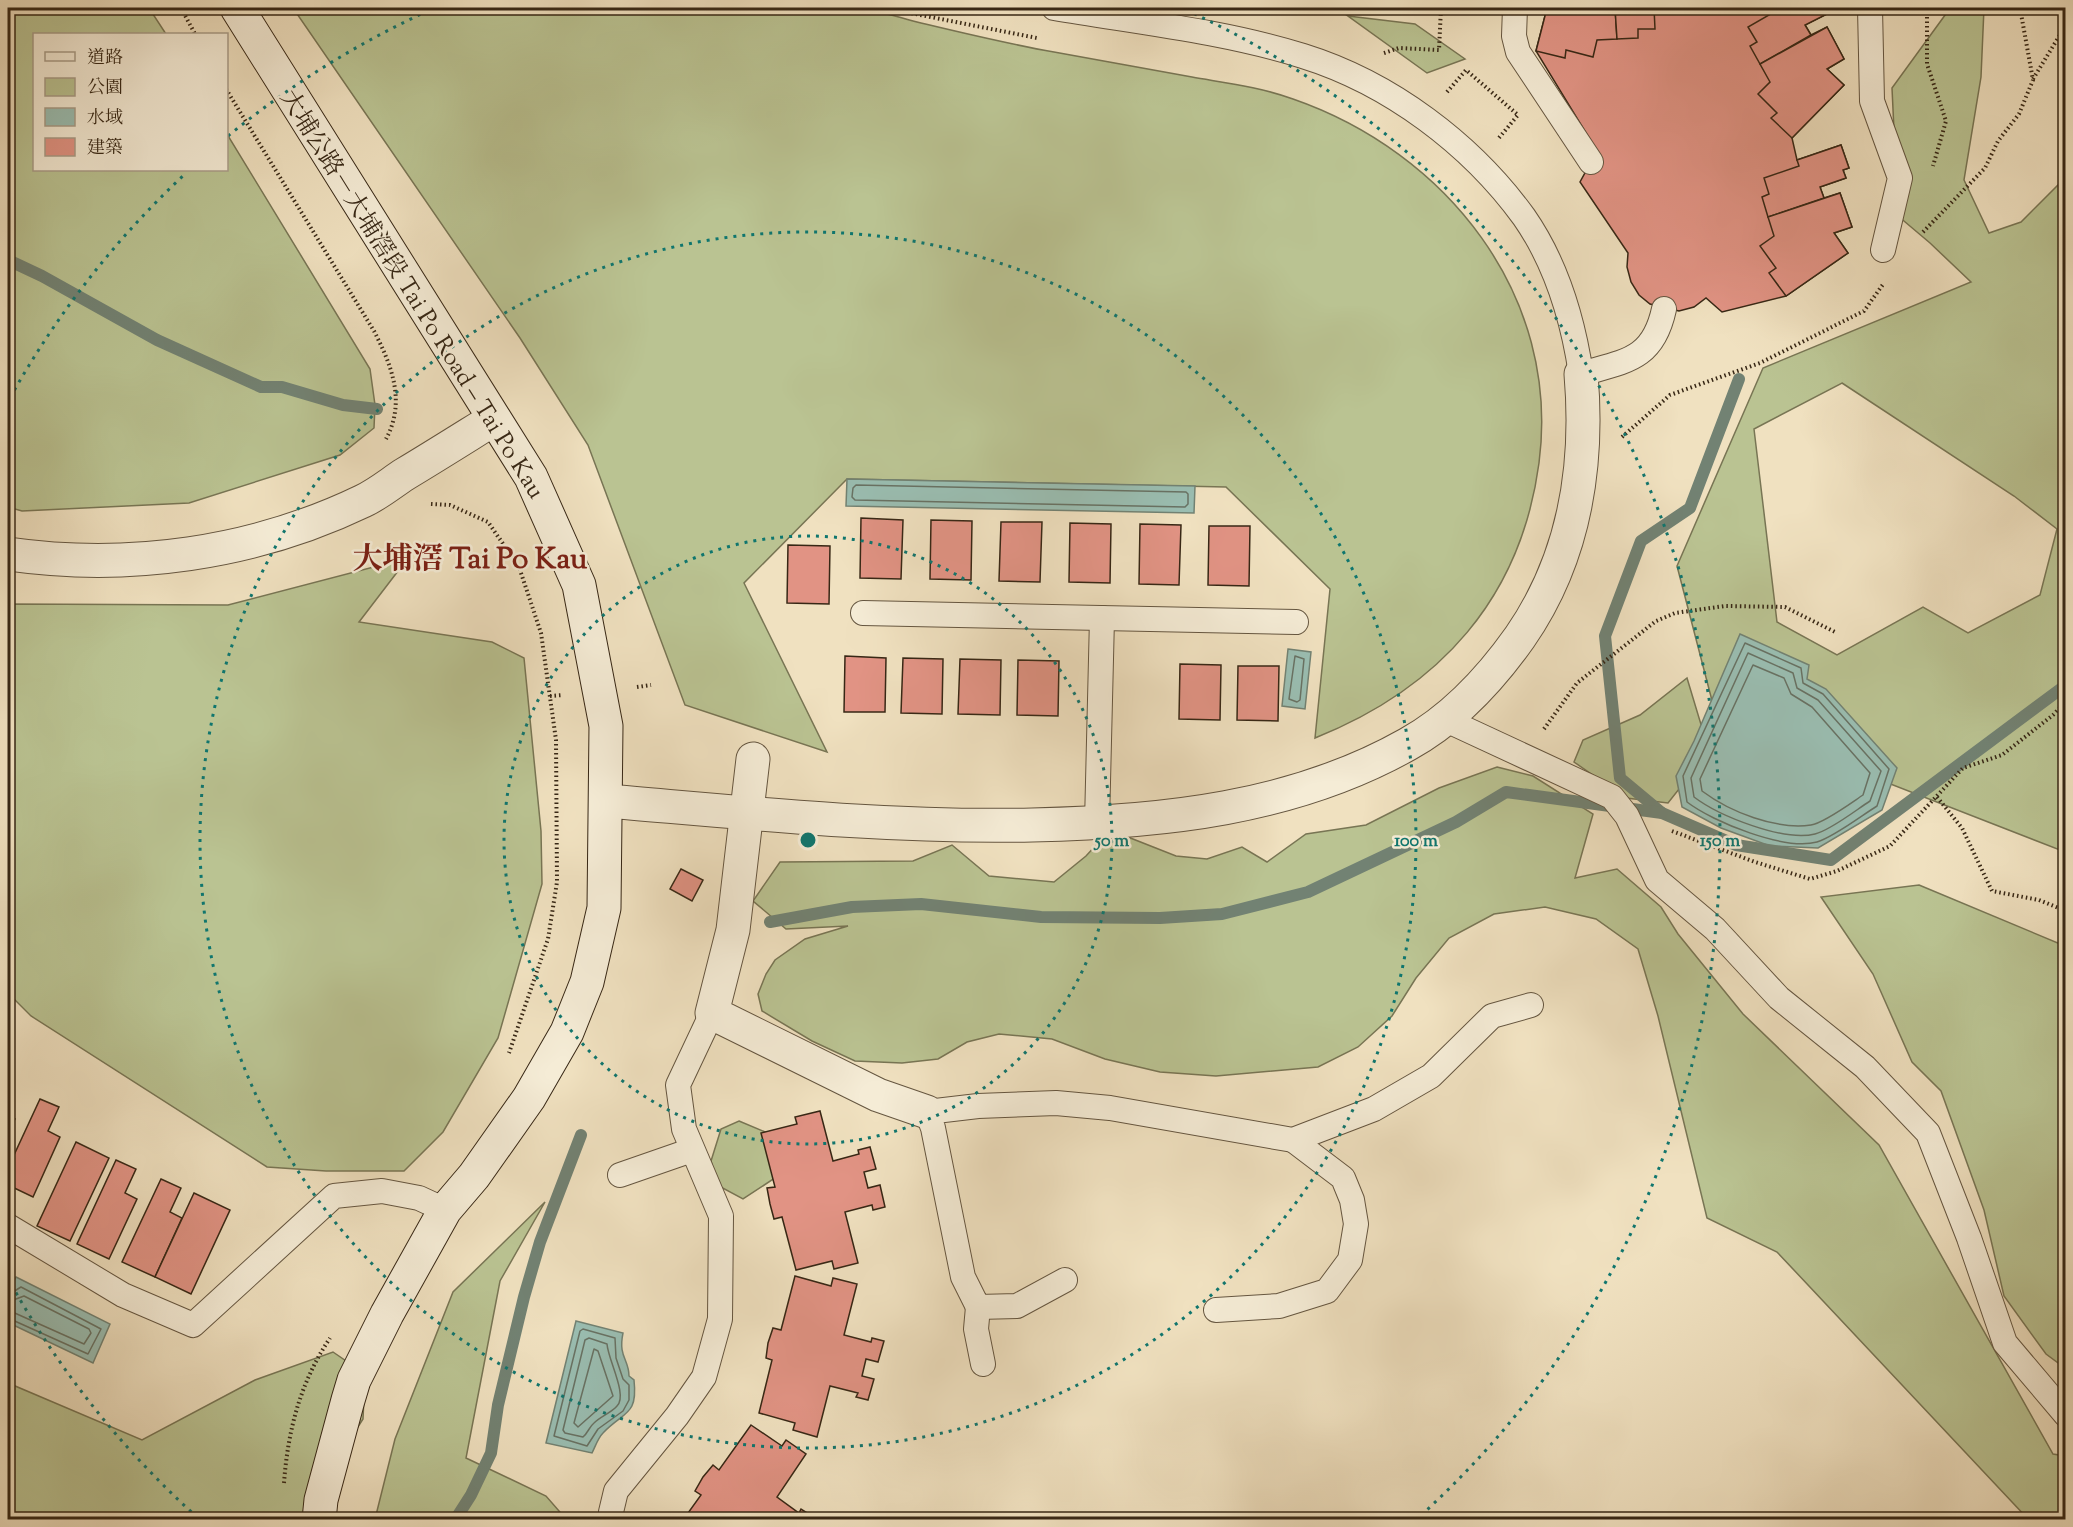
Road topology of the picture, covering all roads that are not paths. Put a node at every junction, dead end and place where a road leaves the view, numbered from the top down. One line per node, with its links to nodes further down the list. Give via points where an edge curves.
1 (237, 8): 9 (street, 大埔公路－大埔滘段 Tai Po Road – Tai Po Kau)
2 (1053, 8): 8 (lane, via 1265,45 1346,73 1419,114 1465,152 1525,219 1564,298)
3 (1515, 8): 5 (lane, via 1518,52)
4 (1870, 8): 6 (lane, via 1872,101 1900,178)
5 (1592, 162)
6 (1883, 250)
7 (1664, 309): 8 (lane, via 1659,331 1648,348 1630,360)
8 (1581, 374): 14 (street, via 1583,460 1566,544 1535,613 1505,658)
9 (494, 419): 10 (street, via 364,500 259,540 148,559 92,561); 16 (street, 大埔公路－大埔滘段 Tai Po Road – Tai Po Kau, via 531,477 579,585 602,693)
10 (8, 554)
11 (863, 613): 12 (lane)
12 (1102, 618): 13 (lane); 18 (lane)
13 (1296, 622)
14 (1444, 719): 18 (street, via 1408,744 1307,787 1202,813); 31 (lane, via 1612,797 1629,820 1657,880 1715,929 1779,998 1865,1067 1928,1133 2005,1343)
15 (753, 759): 17 (street)
16 (607, 801): 17 (street); 25 (street, 大埔公路－大埔滘段 Tai Po Road – Tai Po Kau, via 604,908 587,982 567,1032 529,1098)
17 (747, 813): 18 (street, via 917,824); 20 (street, via 733,930)
18 (1097, 823)
19 (1531, 1005): 22 (lane, via 1492,1016 1431,1076 1374,1109)
20 (712, 1013): 21 (street, via 878,1095); 23 (lane, via 678,1085 684,1129)
21 (927, 1112): 22 (lane, via 1056,1103 1110,1108); 28 (lane, via 963,1277)
22 (1293, 1140): 29 (lane, via 1343,1178 1356,1224 1350,1260 1327,1291 1279,1306)
23 (692, 1150): 24 (lane); 33 (lane, via 721,1216 720,1319 704,1377 616,1491)
24 (620, 1175)
25 (445, 1210): 26 (lane, via 419,1198 382,1191 334,1196 194,1325 123,1295); 32 (street, 大埔公路－大埔滘段 Tai Po Road – Tai Po Kau, via 354,1380)
26 (8, 1226)
27 (1065, 1280): 28 (lane, via 1017,1306)
28 (978, 1307): 30 (lane, via 976,1329)
29 (1216, 1310)
30 (983, 1364)
31 (2066, 1415)
32 (318, 1520)
33 (613, 1520)

